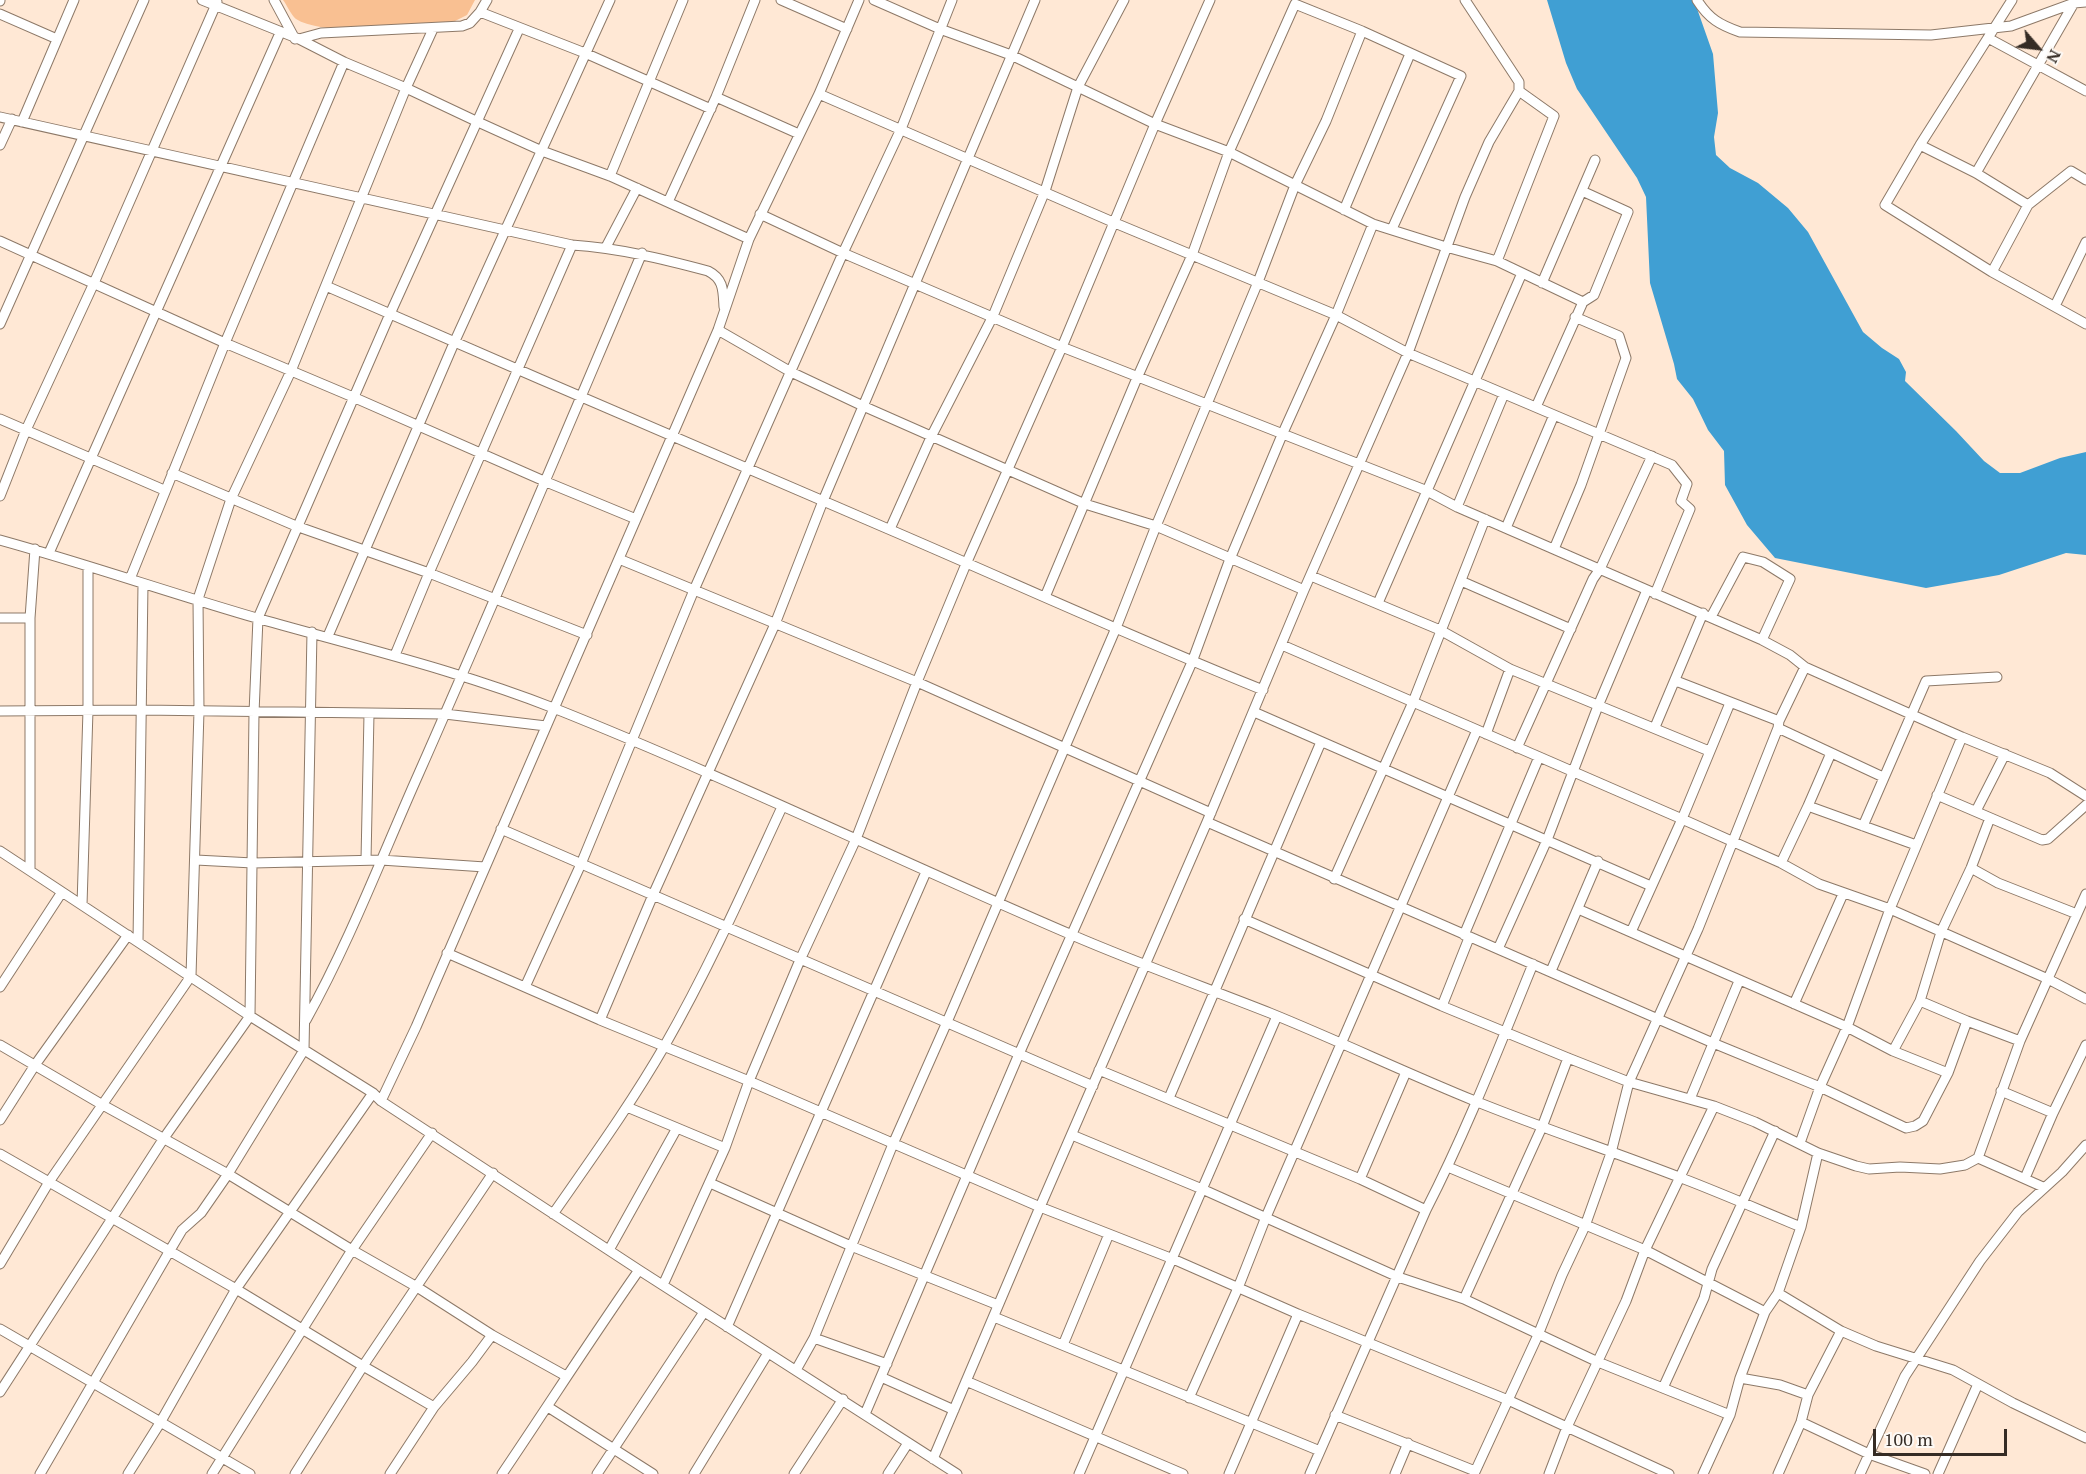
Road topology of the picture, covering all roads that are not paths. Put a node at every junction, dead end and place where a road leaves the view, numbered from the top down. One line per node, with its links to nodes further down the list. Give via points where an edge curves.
1 (74, 0): 32 (street)
2 (144, 0): 54 (street)
3 (202, 0): 20 (street)
4 (274, 0): 33 (street)
5 (487, 0): 22 (street)
6 (610, 0): 34 (street)
7 (683, 0): 39 (street)
8 (755, 0): 45 (street)
9 (782, 0): 27 (street)
10 (859, 0): 27 (street)
11 (874, 0): 28 (street)
12 (952, 0): 28 (street)
13 (1035, 0): 36 (street)
14 (1124, 0): 40 (street)
15 (1210, 0): 51 (street)
16 (1465, 0): 42 (street, via 1519,82)
17 (1697, 0): 25 (street, via 1703,11 1720,25 1740,32 1931,35)
18 (2012, 0): 25 (street)
19 (2086, 2): 21 (street)
20 (217, 3): 30 (street); 57 (street)
21 (2074, 3): 25 (street, via 2012,26); 38 (street)
22 (480, 12): 24 (street, via 462,26); 26 (street)
23 (0, 14): 32 (street)
24 (433, 28): 33 (street, via 321,33); 41 (street)
25 (1994, 28): 31 (street)
26 (519, 29): 34 (street); 50 (street)
27 (847, 29): 44 (street)
28 (940, 29): 36 (street); 52 (street)
29 (1362, 31): 35 (street); 59 (street, via 1295,4); 67 (street)
30 (280, 33): 33 (street); 62 (street)
31 (1988, 38): 38 (street); 55 (street)
32 (57, 39): 49 (street)
33 (297, 39): 37 (street)
34 (585, 53): 39 (street); 58 (street)
35 (1410, 54): 74 (street); 80 (street, via 1461,76)
36 (1011, 55): 40 (street); 60 (street)
37 (344, 62): 41 (street); 66 (street)
38 (2039, 64): 43 (street); 63 (street)
39 (650, 81): 46 (street); 64 (street)
40 (1078, 87): 51 (street); 69 (street)
41 (406, 88): 50 (street); 71 (street)
42 (1519, 91): 86 (street, via 1489,142); 91 (street, via 1554,116)
43 (2086, 91)
44 (819, 94): 52 (street); 53 (street)
45 (717, 97): 46 (street); 53 (street)
46 (711, 109): 72 (street)
47 (0, 117): 48 (street)
48 (12, 119): 49 (street); 56 (street)
49 (22, 122): 54 (street)
50 (478, 122): 58 (street); 75 (street)
51 (1155, 124): 59 (street); 77 (street)
52 (901, 129): 60 (street); 88 (street)
53 (799, 134): 76 (street)
54 (85, 135): 57 (street); 89 (street)
55 (1920, 145): 63 (street); 92 (street, via 1885,206)
56 (0, 146)
57 (151, 149): 62 (street); 95 (street)
58 (542, 151): 64 (street); 79 (street)
59 (1229, 152): 67 (street); 90 (street)
60 (969, 158): 69 (street); 97 (street)
61 (1595, 160): 70 (street)
62 (223, 166): 66 (street); 101 (street)
63 (1976, 173): 73 (street)
64 (609, 176): 68 (street)
65 (2086, 180): 73 (street, via 2071,171)
66 (293, 183): 71 (street); 111 (street)
67 (1296, 185): 74 (street); 94 (street)
68 (637, 188): 72 (street); 85 (street)
69 (1044, 191): 77 (street); 105 (street)
70 (1582, 191): 96 (street); 99 (street, via 1628,212 1594,295)
71 (363, 198): 75 (street); 98 (street)
72 (668, 202): 81 (street)
73 (2028, 205): 92 (street)
74 (1344, 210): 78 (street)
75 (435, 214): 79 (street); 103 (street)
76 (760, 214): 81 (street); 88 (street)
77 (1115, 223): 90 (street); 112 (street)
78 (1373, 224): 80 (street); 104 (street)
79 (506, 230): 84 (street); 110 (street)
80 (1392, 230): 86 (street)
81 (749, 239): 102 (street)
82 (0, 241): 89 (street)
83 (2086, 242): 100 (street)
84 (572, 245): 85 (street); 114 (street)
85 (606, 247): 87 (street)
86 (1446, 247): 91 (street); 113 (street)
87 (642, 253): 102 (street, via 716,275 721,282); 121 (street)
88 (843, 253): 97 (street); 116 (street)
89 (31, 254): 95 (street); 107 (street)
90 (1192, 255): 94 (street); 117 (street)
91 (1497, 261): 93 (street)
92 (1992, 272): 100 (street)
93 (1522, 273): 96 (street); 118 (street)
94 (1258, 282): 104 (street); 122 (street)
95 (94, 283): 101 (street); 128 (street)
96 (1542, 283): 99 (street)
97 (914, 284): 105 (street); 123 (street)
98 (326, 286): 103 (street); 115 (street)
99 (1583, 302): 106 (street)
100 (2055, 306): 108 (street)
101 (156, 312): 111 (street); 135 (street)
102 (724, 312): 109 (street)
103 (390, 314): 110 (street); 120 (street)
104 (1336, 315): 113 (street); 131 (street)
105 (993, 316): 112 (street); 130 (street)
106 (1575, 317): 124 (street); 129 (street, via 1619,336 1626,358)
107 (0, 324)
108 (2086, 324)
109 (718, 330): 116 (street); 132 (street)
110 (454, 342): 114 (street); 127 (street)
111 (225, 343): 115 (street); 139 (street)
112 (1062, 347): 117 (street); 138 (street)
113 (1408, 353): 118 (street); 136 (street)
114 (517, 369): 121 (street); 133 (street)
115 (291, 371): 120 (street); 144 (street)
116 (790, 372): 123 (street); 137 (street)
117 (1137, 378): 122 (street); 146 (street)
118 (1474, 381): 119 (street); 142 (street)
119 (1504, 394): 124 (street); 147 (street)
120 (353, 397): 127 (street); 150 (street)
121 (581, 397): 132 (street); 140 (street)
122 (1208, 404): 131 (street); 151 (street)
123 (864, 406): 130 (street); 145 (street)
124 (1536, 407): 125 (street)
125 (1554, 415): 129 (street); 152 (street)
126 (0, 419): 128 (street)
127 (419, 426): 133 (street); 156 (street)
128 (26, 430): 135 (street); 143 (street)
129 (1600, 434): 134 (street); 157 (street)
130 (932, 435): 138 (street); 153 (street)
131 (1282, 435): 136 (street); 160 (street)
132 (671, 436): 137 (street); 148 (street)
133 (481, 453): 140 (street); 164 (street)
134 (1652, 456): 163 (street); 171 (street, via 1672,465 1687,484 1681,501 1690,509)
135 (90, 457): 141 (street); 158 (street)
136 (1358, 464): 142 (street); 165 (street)
137 (748, 468): 145 (street); 169 (street)
138 (1008, 470): 146 (street); 161 (street)
139 (172, 473): 141 (street); 144 (street)
140 (544, 481): 148 (street); 174 (street)
141 (164, 490): 166 (street)
142 (1425, 490): 147 (street); 175 (street)
143 (0, 496)
144 (231, 499): 150 (street); 173 (street)
145 (823, 501): 153 (street); 180 (street)
146 (1085, 504): 151 (street); 172 (street)
147 (1457, 507): 149 (street)
148 (636, 519): 159 (street)
149 (1485, 519): 152 (street); 167 (street)
150 (296, 526): 156 (street); 179 (street)
151 (1156, 526): 160 (street); 181 (street)
152 (1506, 528): 157 (street)
153 (890, 529): 161 (street)
154 (0, 540): 155 (street)
155 (35, 549): 158 (street); 178 (street)
156 (364, 549): 164 (street); 186 (street)
157 (1554, 549): 163 (street)
158 (49, 553): 162 (street)
159 (619, 559): 169 (street); 185 (street)
160 (1230, 559): 170 (street); 190 (street)
161 (966, 564): 172 (street); 196 (street)
162 (88, 567): 166 (street); 203 (street)
163 (1600, 569): 171 (street); 182 (street)
164 (429, 573): 174 (street); 189 (street)
165 (1311, 576): 170 (street); 175 (street)
166 (130, 579): 168 (street)
167 (1461, 580): 182 (street); 183 (street)
168 (143, 584): 173 (street); 204 (street)
169 (694, 590): 180 (street); 219 (street)
170 (1304, 590): 188 (street)
171 (1651, 592): 176 (street); 201 (street)
172 (1045, 597): 181 (street)
173 (198, 599): 179 (street); 207 (street)
174 (494, 599): 185 (street); 193 (street)
175 (1378, 603): 183 (street)
176 (1707, 615): 187 (street); 187 (street, via 1743,557 1763,562 1790,579); 195 (street)
177 (0, 618): 178 (street)
178 (30, 618): 206 (street)
179 (258, 618): 184 (street); 208 (street)
180 (775, 624): 196 (street); 229 (street)
181 (1116, 628): 190 (street); 221 (street)
182 (1571, 629): 197 (street)
183 (1440, 630): 192 (street); 199 (street)
184 (312, 632): 186 (street); 210 (street)
185 (587, 635): 202 (street)
186 (328, 636): 189 (street)
187 (1762, 640): 191 (street)
188 (1282, 645): 198 (street); 199 (street)
189 (395, 655): 193 (street)
190 (1192, 662): 198 (street); 231 (street)
191 (1805, 667): 213 (street); 214 (street)
192 (1510, 669): 197 (street); 217 (street)
193 (463, 676): 202 (street); 212 (street)
194 (1997, 677): 213 (street, via 1926,681)
195 (1676, 681): 200 (street); 216 (street)
196 (917, 682): 221 (street); 245 (street)
197 (1545, 684): 201 (street); 222 (street)
198 (1263, 690): 209 (street)
199 (1413, 702): 217 (street); 227 (street)
200 (1730, 703): 214 (street); 223 (street)
201 (1598, 706): 216 (street); 228 (street)
202 (554, 708): 215 (street); 219 (street)
203 (88, 710): 204 (street); 206 (street); 270 (street)
204 (142, 710): 207 (street); 282 (street)
205 (0, 711): 206 (street)
206 (29, 711): 261 (street)
207 (199, 711): 208 (street); 251 (street)
208 (254, 712): 210 (street); 256 (street)
209 (1254, 712): 220 (street); 239 (street)
210 (311, 713): 211 (street); 252 (street)
211 (369, 714): 212 (street); 253 (street)
212 (445, 714): 215 (street); 254 (street)
213 (1911, 714): 218 (street); 230 (street)
214 (1778, 725): 224 (street); 247 (street)
215 (546, 726): 244 (street)
216 (1655, 727): 223 (street)
217 (1482, 732): 222 (street); 234 (street)
218 (1962, 738): 225 (street); 232 (street)
219 (630, 740): 229 (street); 258 (street)
220 (1321, 742): 227 (street); 249 (street)
221 (1064, 748): 231 (street); 269 (street)
222 (1517, 748): 226 (street)
223 (1709, 751): 241 (street)
224 (1831, 753): 230 (street); 236 (street)
225 (2005, 754): 233 (street, via 2050,773); 238 (street)
226 (1539, 757): 228 (street); 242 (street)
227 (1383, 768): 234 (street); 263 (street)
228 (1573, 771): 241 (street); 246 (street)
229 (708, 774): 237 (street); 268 (street)
230 (1883, 777): 243 (street)
231 (1140, 782): 239 (street); 280 (street)
232 (1937, 795): 238 (street); 248 (street)
233 (2086, 796)
234 (1447, 797): 242 (street); 271 (street)
235 (2086, 805): 240 (street, via 2042,840)
236 (1808, 806): 243 (street); 257 (street)
237 (782, 807): 245 (street); 276 (street)
238 (1976, 811): 240 (street)
239 (1209, 818): 249 (street); 287 (street)
240 (1990, 818): 260 (street)
241 (1682, 819): 247 (street); 264 (street)
242 (1511, 824): 246 (street); 281 (street)
243 (1863, 826): 248 (street)
244 (501, 829): 258 (street); 259 (street)
245 (856, 839): 262 (street); 286 (street)
246 (1547, 840): 255 (street); 283 (street)
247 (1733, 842): 257 (street); 285 (street)
248 (1916, 845): 273 (street)
249 (1274, 851): 263 (street); 275 (street)
250 (1, 853): 261 (street)
251 (196, 860): 256 (street); 291 (street)
252 (308, 860): 253 (street); 256 (street); 306 (street)
253 (366, 860): 254 (street)
254 (381, 860): 259 (street); 306 (street, via 324,987)
255 (1598, 861): 264 (street); 272 (street)
256 (253, 863): 302 (street)
257 (1781, 863): 266 (street)
258 (581, 864): 268 (street); 295 (street)
259 (485, 867): 284 (street)
260 (1971, 868): 274 (street, via 1998,883); 278 (street)
261 (30, 870): 265 (street)
262 (926, 872): 269 (street); 296 (street)
263 (1334, 879): 271 (street)
264 (1651, 886): 277 (street)
265 (62, 892): 270 (street); 294 (street)
266 (1843, 894): 273 (street); 300 (street)
267 (2086, 894): 274 (street)
268 (654, 895): 276 (street); 305 (street)
269 (999, 902): 280 (street); 307 (street)
270 (82, 905): 279 (street)
271 (1399, 908): 281 (street); 290 (street)
272 (1578, 909): 277 (street); 289 (street)
273 (1890, 909): 278 (street); 309 (street)
274 (2077, 914): 292 (street)
275 (1244, 919): 290 (street); 297 (street)
276 (727, 927): 286 (street); 316 (street)
277 (1631, 932): 285 (street)
278 (1941, 932): 292 (street); 299 (street)
279 (128, 935): 282 (street); 322 (street)
280 (1073, 935): 287 (street); 319 (street)
281 (1467, 937): 283 (street); 301 (street)
282 (138, 942): 291 (street)
283 (1498, 949): 288 (street)
284 (447, 953): 295 (street); 334 (street)
285 (1685, 957): 293 (street); 304 (street)
286 (800, 960): 296 (street); 326 (street)
287 (1145, 964): 297 (street); 323 (street)
288 (1533, 964): 289 (street); 310 (street)
289 (1551, 971): 304 (street)
290 (1372, 975): 301 (street); 313 (street)
291 (191, 976): 302 (street); 336 (street)
292 (2048, 979): 298 (street); 311 (street)
293 (1739, 981): 300 (street); 312 (street)
294 (0, 987)
295 (525, 987): 305 (street)
296 (873, 991): 307 (street); 340 (street)
297 (1214, 991): 303 (street); 332 (street)
298 (2086, 999)
299 (1920, 1001): 308 (street); 318 (street)
300 (1794, 1004): 309 (street)
301 (1442, 1006): 310 (street)
302 (250, 1016): 317 (street); 348 (street)
303 (1277, 1016): 313 (street); 342 (street)
304 (1658, 1019): 312 (street); 327 (street)
305 (600, 1020): 316 (street)
306 (304, 1022): 317 (street)
307 (947, 1022): 319 (street); 350 (street)
308 (1968, 1022): 311 (street); 325 (street)
309 (1847, 1027): 318 (street); 329 (street)
310 (1505, 1033): 320 (street); 335 (street)
311 (2020, 1041): 330 (street)
312 (1713, 1043): 329 (street); 333 (street)
313 (1341, 1044): 324 (street); 353 (street)
314 (0, 1045): 322 (street)
315 (2086, 1045): 321 (street)
316 (665, 1046): 326 (street); 338 (street)
317 (304, 1050): 331 (street); 360 (street)
318 (1893, 1051): 325 (street)
319 (1019, 1054): 328 (street); 361 (street)
320 (1568, 1058): 327 (street); 343 (street)
321 (2083, 1059): 339 (street)
322 (35, 1065): 336 (street); 341 (street)
323 (1099, 1070): 328 (street); 332 (street)
324 (1406, 1072): 335 (street); 363 (street)
325 (1947, 1073): 329 (street, via 1923,1121 1906,1128)
326 (748, 1081): 340 (street); 352 (street)
327 (1629, 1082): 333 (street); 354 (street)
328 (1093, 1086): 347 (street)
329 (1820, 1087): 349 (street)
330 (2001, 1092): 339 (street); 357 (street)
331 (373, 1093): 334 (street); 373 (street)
332 (1169, 1098): 342 (street)
333 (1690, 1099): 337 (street)
334 (381, 1101): 346 (street)
335 (1477, 1102): 343 (street); 358 (street)
336 (101, 1104): 348 (street); 365 (street)
337 (1714, 1106): 345 (street); 362 (street)
338 (627, 1107): 344 (street); 375 (street)
339 (2053, 1113): 364 (street)
340 (820, 1114): 350 (street); 374 (street)
341 (0, 1120)
342 (1229, 1124): 353 (street); 368 (street)
343 (1542, 1127): 354 (street); 369 (street)
344 (677, 1128): 352 (street); 383 (street)
345 (1775, 1131): 349 (street); 370 (street)
346 (432, 1133): 359 (street); 382 (street)
347 (1072, 1135): 368 (street); 371 (street)
348 (164, 1138): 360 (street); 377 (street)
349 (1800, 1143): 355 (street)
350 (893, 1144): 361 (street); 381 (street)
351 (2086, 1145): 367 (street)
352 (725, 1148): 366 (street)
353 (1294, 1152): 363 (street); 376 (street)
354 (1611, 1153): 362 (street); 378 (street)
355 (1818, 1153): 357 (street, via 1869,1169 1953,1168); 379 (street)
356 (0, 1154): 365 (street)
357 (1978, 1158): 364 (street)
358 (1448, 1167): 369 (street); 372 (street)
359 (493, 1173): 375 (street); 393 (street)
360 (228, 1174): 373 (street); 385 (street)
361 (968, 1176): 371 (street); 389 (street)
362 (1681, 1178): 370 (street); 384 (street)
363 (1360, 1179): 372 (street)
364 (2025, 1179): 367 (street)
365 (49, 1182): 377 (street); 387 (street)
366 (710, 1183): 374 (street); 392 (street)
367 (2043, 1187): 414 (street, via 2000,1232)
368 (1202, 1189): 376 (street); 386 (street)
369 (1511, 1194): 378 (street); 397 (street)
370 (1743, 1203): 379 (street); 391 (street, via 1712,1269)
371 (1040, 1207): 380 (street); 398 (street)
372 (1426, 1210): 390 (street)
373 (290, 1212): 382 (street); 395 (street)
374 (777, 1213): 381 (street); 403 (street)
375 (554, 1214): 383 (street)
376 (1266, 1217): 390 (street); 394 (street)
377 (113, 1218): 385 (street); 412 (street)
378 (1585, 1226): 384 (street); 408 (street)
379 (1801, 1227): 396 (street)
380 (1109, 1234): 386 (street); 411 (street)
381 (851, 1246): 389 (street); 409 (street)
382 (352, 1250): 393 (street); 405 (street)
383 (609, 1250): 388 (street)
384 (1645, 1250): 391 (street); 415 (street)
385 (168, 1252): 395 (street); 425 (street)
386 (1173, 1259): 394 (street); 419 (street)
387 (0, 1264)
388 (639, 1270): 392 (street); 420 (street)
389 (925, 1276): 398 (street); 416 (street)
390 (1398, 1277): 397 (street); 410 (street)
391 (1710, 1282): 400 (street); 426 (street)
392 (663, 1285): 399 (street)
393 (417, 1287): 407 (street); 417 (street)
394 (1238, 1287): 401 (street); 429 (street)
395 (236, 1289): 405 (street); 440 (street)
396 (1778, 1293): 400 (street); 406 (street)
397 (1464, 1299): 408 (street)
398 (998, 1305): 402 (street)
399 (704, 1312): 403 (street); 446 (street)
400 (1765, 1312): 422 (street)
401 (1298, 1314): 410 (street); 438 (street)
402 (994, 1317): 411 (street); 423 (street)
403 (727, 1327): 413 (street)
404 (0, 1329): 412 (street)
405 (302, 1330): 417 (street); 449 (street)
406 (1841, 1331): 414 (street); 428 (street)
407 (492, 1335): 420 (street); 432 (street)
408 (1538, 1335): 415 (street); 431 (street)
409 (814, 1338): 416 (street); 418 (street)
410 (1368, 1343): 431 (street); 436 (street)
411 (1063, 1345): 419 (street)
412 (29, 1347): 425 (street); 427 (street)
413 (768, 1353): 418 (street); 461 (street)
414 (1915, 1359): 424 (street, via 1953,1370); 448 (street)
415 (1598, 1362): 426 (street); 441 (street)
416 (886, 1364): 421 (street)
417 (363, 1366): 432 (street); 456 (street)
418 (796, 1370): 430 (street)
419 (1124, 1371): 429 (street); 442 (street)
420 (566, 1376): 433 (street)
421 (881, 1377): 434 (street); 435 (street)
422 (1740, 1378): 428 (street); 437 (street)
423 (966, 1381): 434 (street); 442 (street)
424 (1978, 1384): 443 (street); 476 (street)
425 (93, 1385): 440 (street); 452 (street)
426 (1662, 1388): 437 (street)
427 (0, 1392)
428 (1808, 1395): 439 (street)
429 (1189, 1398): 438 (street)
430 (843, 1399): 435 (street); 462 (street)
431 (1508, 1400): 441 (street); 451 (street)
432 (434, 1407): 457 (street)
433 (548, 1407): 446 (street); 458 (street)
434 (954, 1410): 450 (street)
435 (866, 1414): 444 (street)
436 (1335, 1414): 445 (street); 447 (street)
437 (1730, 1415): 472 (street)
438 (1252, 1422): 447 (street); 467 (street)
439 (1801, 1422): 448 (street); 473 (street)
440 (160, 1423): 449 (street); 453 (street)
441 (1567, 1426): 470 (street); 471 (street)
442 (1096, 1436): 465 (street); 466 (street)
443 (2086, 1438)
444 (908, 1443): 450 (street); 463 (street)
445 (1408, 1443): 451 (street); 469 (street)
446 (614, 1448): 459 (street); 460 (street)
447 (1320, 1451): 468 (street)
448 (1869, 1454): 474 (street); 475 (street)
449 (222, 1457): 454 (street); 455 (street)
450 (933, 1459): 464 (street)
451 (1474, 1472)
452 (40, 1474)
453 (128, 1474)
454 (212, 1474)
455 (250, 1474)
456 (295, 1474)
457 (390, 1474)
458 (502, 1474)
459 (597, 1474)
460 (653, 1474)
461 (694, 1474)
462 (794, 1474)
463 (888, 1474)
464 (957, 1474)
465 (1079, 1474)
466 (1183, 1474)
467 (1228, 1474)
468 (1310, 1474)
469 (1395, 1474)
470 (1550, 1474)
471 (1669, 1474)
472 (1703, 1474)
473 (1778, 1474)
474 (1860, 1474)
475 (1925, 1474)
476 (1938, 1474)

